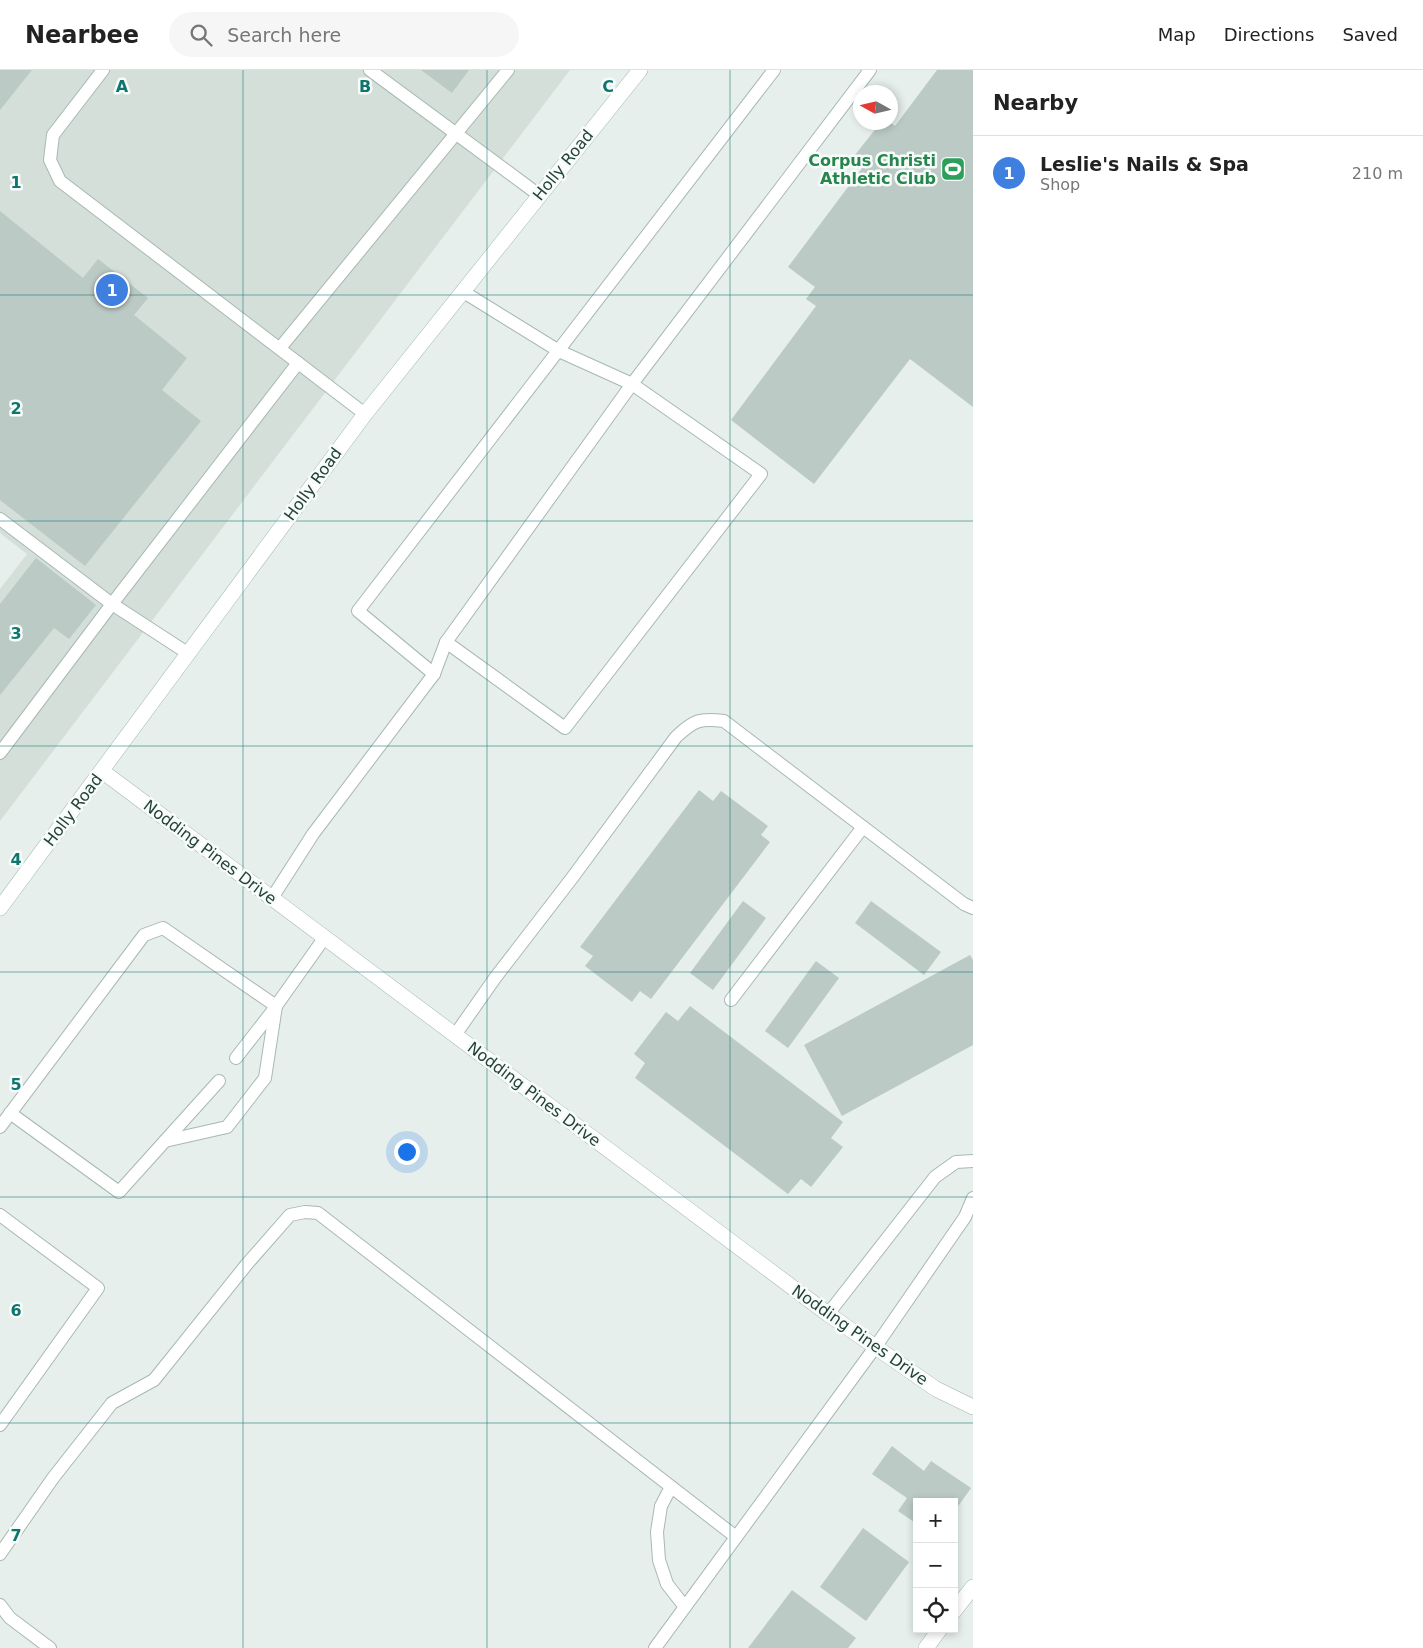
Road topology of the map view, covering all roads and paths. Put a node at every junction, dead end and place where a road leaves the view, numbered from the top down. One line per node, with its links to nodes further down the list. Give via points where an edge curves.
1 (103, 70): 10 (lane, via 53,135 50,160 60,181)
2 (370, 70): 7 (lane)
3 (508, 70): 7 (lane)
4 (640, 70): 8 (street, Holly Road)
5 (774, 70): 11 (lane)
6 (870, 70): 13 (lane)
7 (457, 134): 8 (lane); 10 (lane)
8 (539, 195): 9 (street, Holly Road)
9 (462, 291): 11 (lane); 14 (street, Holly Road)
10 (280, 348): 12 (lane)
11 (559, 351): 13 (lane); 19 (lane, via 358,611)
12 (298, 363): 14 (lane); 16 (lane)
13 (632, 384): 17 (lane); 17 (lane, via 761,474 565,728)
14 (365, 414): 18 (street, Holly Road)
15 (0, 520): 16 (lane)
16 (112, 604): 18 (lane); 20 (lane)
17 (446, 642): 19 (lane)
18 (188, 654): 21 (street, Holly Road)
19 (434, 674): 23 (lane, via 314,834)
20 (0, 753)
21 (102, 771): 23 (street, Nodding Pines Drive); 24 (street, Holly Road)
22 (863, 827): 25 (lane); 27 (lane); 29 (lane, via 724,721 706,719 689,725 676,737)
23 (272, 898): 26 (street, Nodding Pines Drive)
24 (0, 908)
25 (973, 908)
26 (325, 938): 28 (lane); 29 (street, Nodding Pines Drive)
27 (731, 1000)
28 (276, 1006): 30 (lane); 32 (lane, via 162,928 144,935); 34 (lane, via 265,1078 226,1127)
29 (455, 1035): 38 (street, Nodding Pines Drive)
30 (236, 1058)
31 (218, 1081): 34 (lane)
32 (10, 1113): 33 (lane); 34 (lane, via 119,1192)
33 (0, 1127)
34 (165, 1141)
35 (973, 1161): 38 (lane, via 956,1162 935,1177)
36 (973, 1198): 39 (lane, via 965,1217)
37 (0, 1215): 41 (lane, via 98,1288)
38 (828, 1314): 39 (street, Nodding Pines Drive)
39 (876, 1346): 40 (street, Nodding Pines Drive, via 936,1390); 43 (lane)
40 (973, 1407)
41 (0, 1425)
42 (671, 1487): 43 (lane); 44 (lane, via 318,1214 305,1212 290,1215 154,1380 112,1403 53,1478); 48 (lane, via 661,1506 657,1532 659,1560 667,1584)
43 (736, 1537): 48 (lane)
44 (0, 1554)
45 (973, 1587): 47 (street)
46 (0, 1605): 50 (lane, via 10,1618)
47 (958, 1606)
48 (685, 1607): 51 (lane)
49 (937, 1633): 52 (street)
50 (50, 1648)
51 (655, 1648)
52 (926, 1648)

